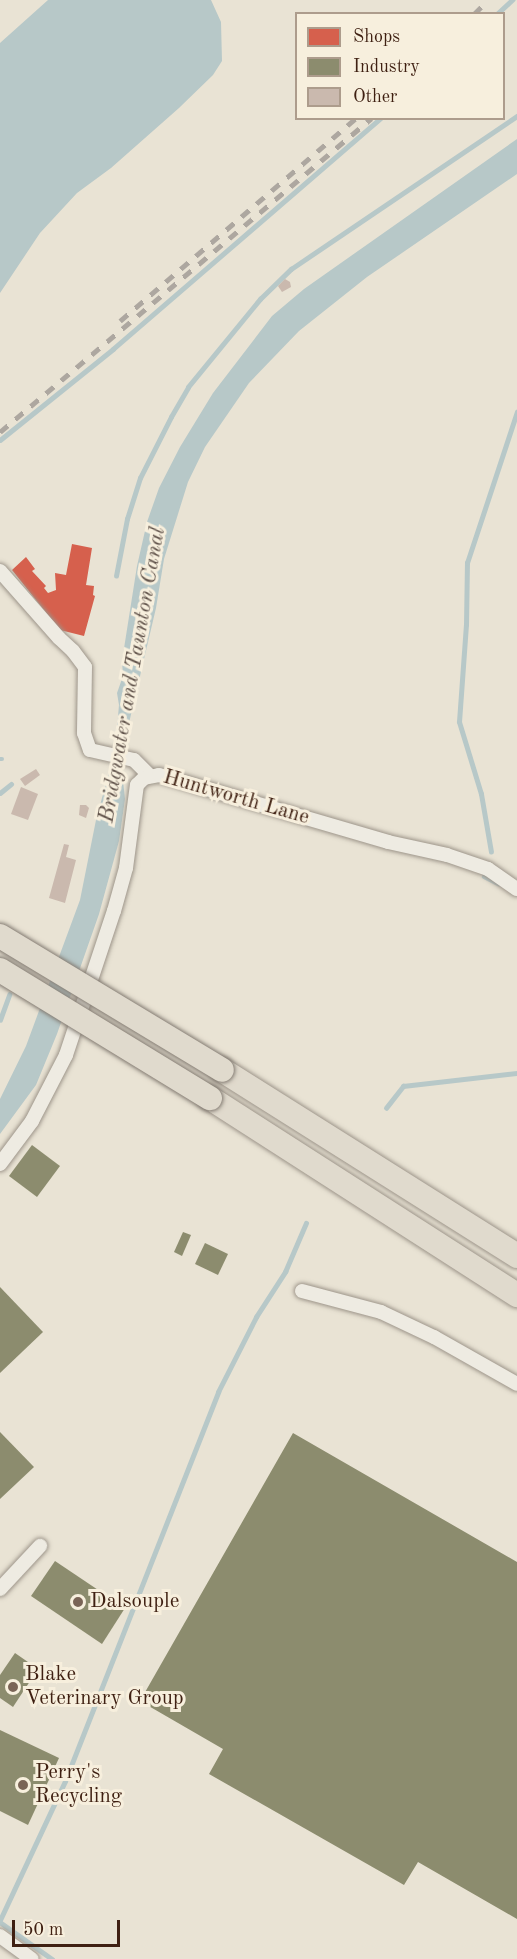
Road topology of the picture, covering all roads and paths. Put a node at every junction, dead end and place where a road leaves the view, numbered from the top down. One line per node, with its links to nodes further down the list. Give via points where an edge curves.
1 (0, 571): 2 (street, via 85,667 85,742 90,750 134,760)
2 (150, 776): 3 (street, Huntworth Lane, via 159,775 388,842 447,855 489,869); 6 (street, Huntworth Lane, via 137,785 126,868 66,1055 32,1120)
3 (517, 889)
4 (0, 936): 7 (highway, bridge)
5 (0, 970): 9 (highway, bridge, via 210,1098)
6 (0, 1164)
7 (517, 1256)
8 (302, 1291): 10 (street, via 381,1312)
9 (517, 1295)
10 (517, 1384)
11 (40, 1546): 12 (street)
12 (0, 1589)
13 (0, 1936): 14 (street)
14 (32, 1959)

